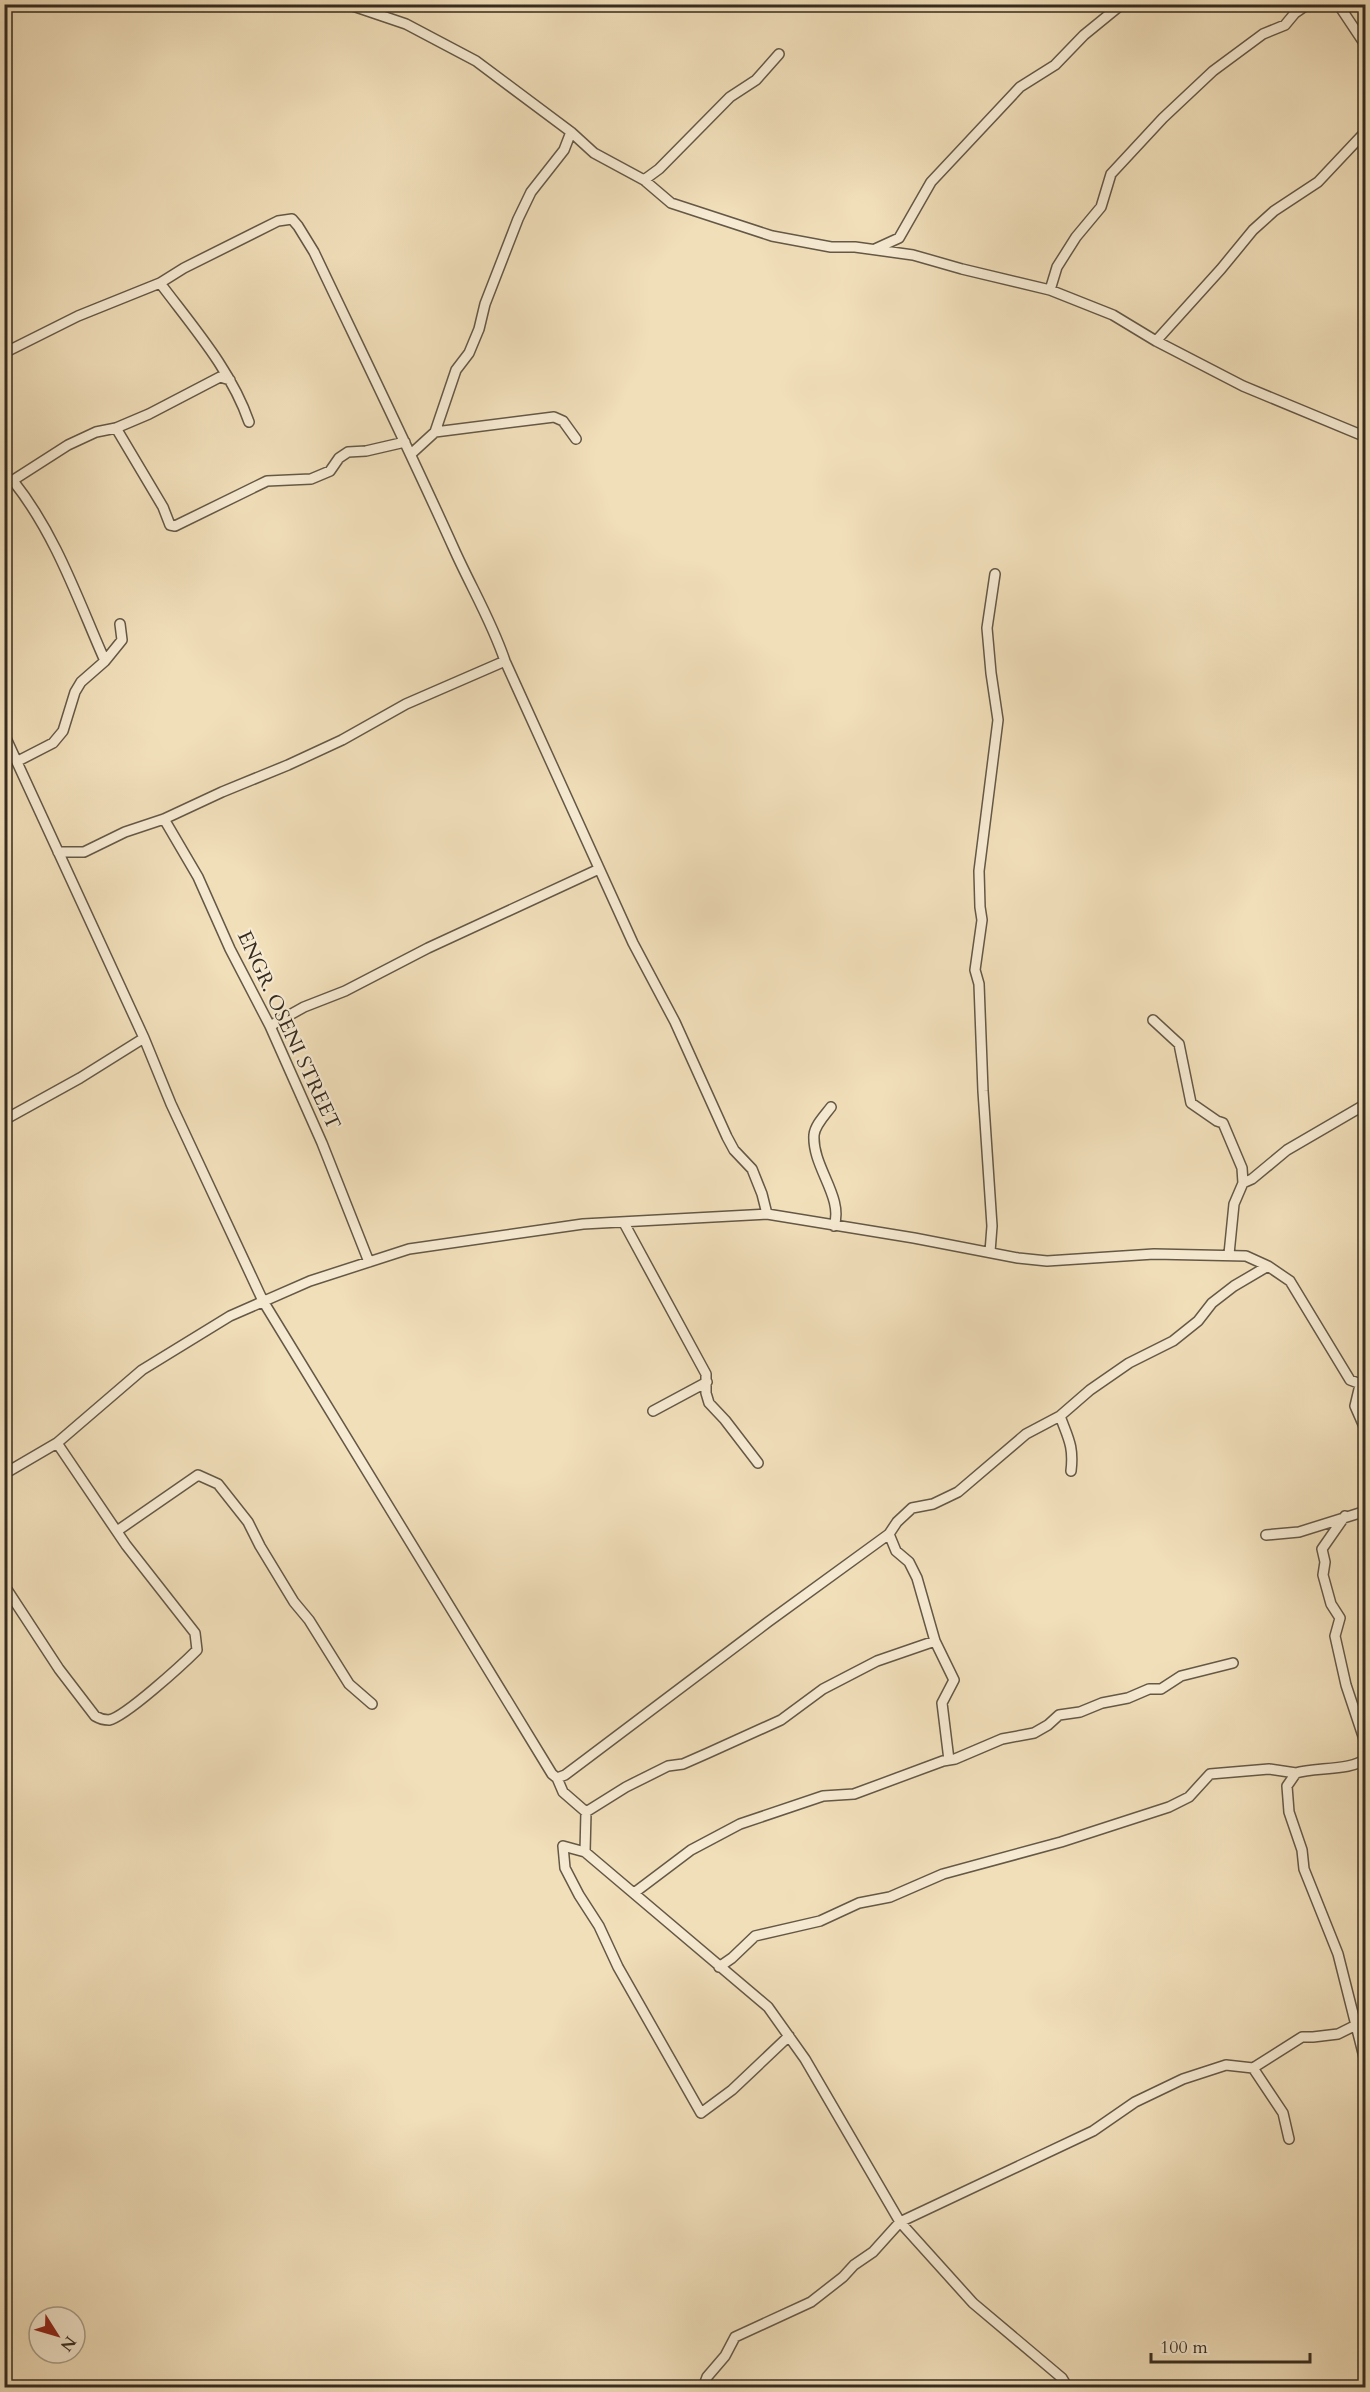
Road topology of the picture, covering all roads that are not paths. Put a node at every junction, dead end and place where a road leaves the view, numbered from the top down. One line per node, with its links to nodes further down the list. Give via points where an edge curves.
1 (347, 4): 8 (street, via 406,24 447,44)
2 (1122, 4): 10 (street, via 1055,65 1014,93 931,182 899,238)
3 (1308, 4): 12 (street, via 1285,25 1263,34 1213,71 1111,174 1101,207 1057,267)
4 (1338, 4): 5 (street)
5 (1365, 46)
6 (779, 54): 9 (street, via 756,80 730,97)
7 (1365, 131): 13 (street, via 1318,182 1253,230)
8 (571, 132): 9 (street, via 594,153); 18 (street, via 564,150 531,192 518,219 479,329 456,370)
9 (644, 180): 10 (street, via 671,203 747,229 822,246)
10 (875, 249): 12 (street)
11 (160, 283): 14 (street, via 78,316); 15 (street); 21 (street, via 278,221 292,219 314,252)
12 (1050, 290): 13 (street, via 1113,315)
13 (1156, 341): 19 (street, via 1243,386)
14 (4, 353)
15 (230, 380): 16 (street); 17 (street, via 220,377)
16 (249, 422)
17 (116, 428): 21 (street, via 170,525 175,526 267,481 311,479 330,471 348,452); 23 (street, via 68,445)
18 (435, 432): 20 (street, via 554,417 563,421); 22 (street)
19 (1365, 437)
20 (576, 439)
21 (405, 442): 22 (street)
22 (411, 454): 28 (street, via 493,627)
23 (14, 482): 24 (street); 27 (street, via 30,502 74,586)
24 (4, 486)
25 (995, 574): 44 (street, via 987,628 998,720 979,871 982,920 975,970 980,984)
26 (120, 624): 27 (street, via 122,640)
27 (105, 661): 30 (street, via 81,682 63,731 53,743)
28 (505, 661): 31 (street, via 406,704 297,761); 33 (street)
29 (4, 734): 30 (street)
30 (18, 761): 32 (street)
31 (164, 819): 32 (street, via 84,852); 35 (street, ENGR. OSENI STREET, via 198,877)
32 (58, 852): 36 (street)
33 (599, 869): 35 (street); 41 (street, via 730,1143 752,1169)
34 (1154, 1020): 40 (street, via 1179,1044 1191,1103 1223,1123 1242,1167)
35 (270, 1026): 46 (street, ENGR. OSENI STREET)
36 (144, 1038): 39 (street); 48 (street)
37 (1365, 1104): 40 (street, via 1287,1150)
38 (831, 1107): 43 (street, via 814,1135 823,1175 837,1206)
39 (4, 1120)
40 (1243, 1184): 45 (street, via 1234,1204)
41 (767, 1214): 42 (street); 43 (street)
42 (624, 1223): 46 (street, via 583,1224 458,1241 409,1249); 49 (street, via 702,1365)
43 (834, 1226): 44 (street)
44 (990, 1252): 45 (street, via 1047,1261 1144,1254)
45 (1229, 1254): 47 (street)
46 (369, 1262): 48 (street)
47 (1268, 1266): 50 (street, via 1290,1281 1350,1380); 52 (street, via 1212,1303 1198,1321 1173,1341 1129,1363)
48 (263, 1301): 54 (street, via 230,1316 142,1370); 72 (street)
49 (707, 1382): 51 (street); 55 (street, via 709,1403)
50 (1363, 1385): 53 (street, via 1355,1406)
51 (653, 1410)
52 (1060, 1416): 56 (street, via 1074,1453); 61 (street, via 1026,1434 958,1492 933,1504 912,1508)
53 (1365, 1431)
54 (57, 1443): 57 (street); 60 (street)
55 (758, 1463)
56 (1071, 1471)
57 (4, 1474)
58 (1365, 1512): 59 (street)
59 (1345, 1516): 62 (street, via 1299,1532); 67 (street, via 1323,1549 1323,1575 1331,1604 1340,1618 1335,1636)
60 (117, 1532): 63 (street, via 195,1633 197,1650 111,1720 95,1716); 66 (street, via 198,1475 218,1484 248,1522 294,1602 349,1684)
61 (889, 1534): 64 (street, via 896,1551 909,1562 917,1578); 72 (street)
62 (1266, 1535)
63 (4, 1585)
64 (935, 1641): 69 (street, via 954,1680 942,1703); 74 (street, via 877,1661 823,1689 782,1720 683,1764 668,1766)
65 (1233, 1663): 69 (street, via 1181,1676 1161,1689 1059,1715 1034,1733 1002,1739)
66 (372, 1704)
67 (1365, 1745)
68 (1365, 1758): 71 (street, via 1352,1766)
69 (950, 1760): 76 (street, via 854,1794 823,1796 740,1824 691,1850)
70 (1284, 1771): 71 (street); 73 (street); 77 (street, via 1210,1774 1189,1797 1169,1807 943,1874 820,1921 755,1936)
71 (1296, 1773): 73 (street)
72 (557, 1778): 74 (street, via 563,1792)
73 (1287, 1786): 78 (street, via 1289,1812 1304,1869 1338,1954)
74 (586, 1812): 75 (street)
75 (585, 1852): 76 (street); 79 (street, via 563,1846 565,1868 700,2113 732,2090)
76 (634, 1893): 77 (street)
77 (719, 1967): 79 (street, via 768,2007)
78 (1356, 2025): 80 (street); 81 (street, via 1338,2034 1302,2037)
79 (789, 2037): 83 (street)
80 (1365, 2064)
81 (1253, 2068): 82 (street, via 1283,2113); 83 (street, via 1226,2065 1183,2079 1135,2102 1093,2131)
82 (1289, 2139)
83 (900, 2222): 84 (street, via 873,2252 811,2302 735,2337); 85 (street, via 973,2303 1062,2378)
84 (703, 2388)
85 (1068, 2388)

